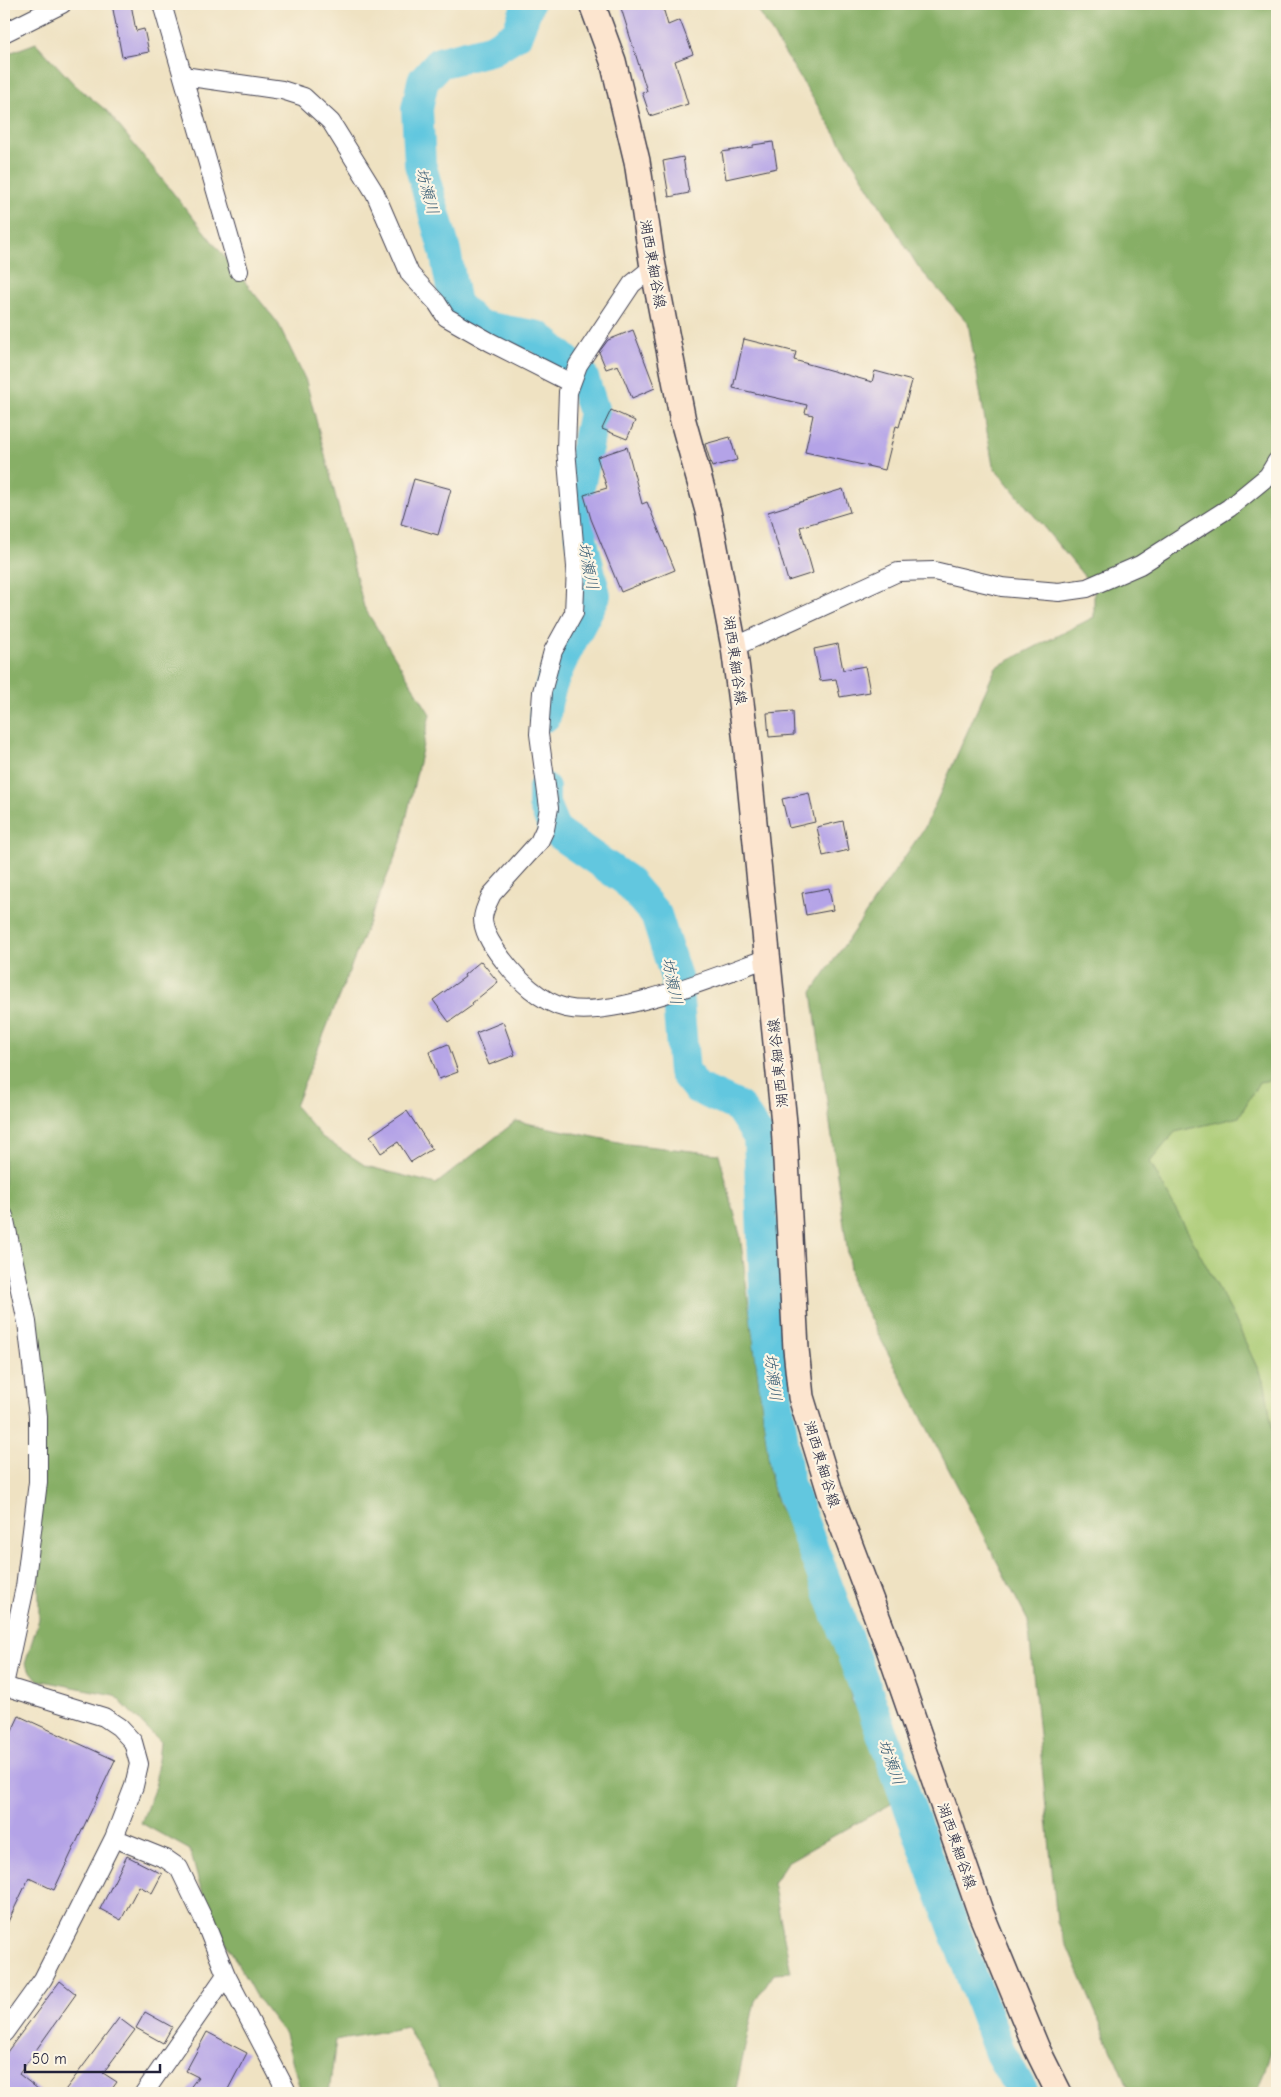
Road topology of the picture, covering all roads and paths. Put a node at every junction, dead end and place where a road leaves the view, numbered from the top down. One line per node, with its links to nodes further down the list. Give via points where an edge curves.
1 (62, 4): 4 (street)
2 (162, 4): 5 (street)
3 (592, 4): 6 (main road, 湖西東細谷線, via 613,61 637,161)
4 (7, 25)
5 (183, 76): 7 (street); 8 (street, via 282,90 304,97 331,122 376,193 410,274 446,317)
6 (653, 267): 8 (street, via 632,284 578,365); 10 (main road, 湖西東細谷線, via 683,422 708,511)
7 (238, 271)
8 (572, 383): 11 (street, via 568,392 566,449 576,568 574,613 553,651 542,692 539,734 549,808 539,842 492,894 483,920 486,932 512,972 541,997 579,1010 614,1006 664,994)
9 (1277, 461): 10 (street, via 1268,476 1229,508 1140,565 1087,588 1059,592 1002,587 934,571 898,572)
10 (734, 647): 11 (main road, 湖西東細谷線)
11 (768, 958): 19 (main road, 湖西東細谷線, via 784,1123 801,1397 831,1495 888,1646 980,1911 1037,2049)
12 (4, 1216): 13 (street, via 27,1322 38,1416 38,1482 25,1587)
13 (4, 1686): 14 (street, via 104,1717 133,1742 139,1764)
14 (114, 1838): 15 (street, via 166,1859 179,1868); 16 (street, via 43,1979)
15 (226, 1975): 17 (street); 18 (street, via 286,2090)
16 (4, 2033)
17 (144, 2093)
18 (284, 2093)
19 (1059, 2093)

